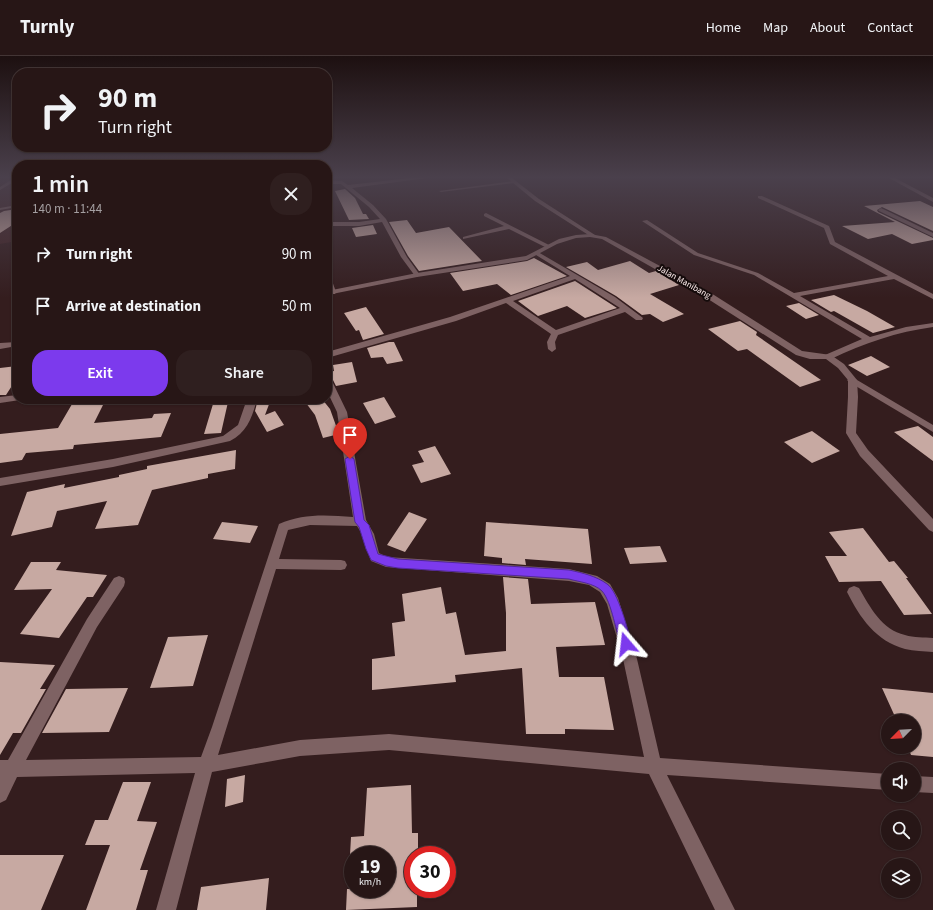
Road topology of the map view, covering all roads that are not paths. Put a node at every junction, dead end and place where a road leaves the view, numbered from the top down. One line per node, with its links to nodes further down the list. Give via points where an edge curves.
1 (493, 218): 8 (street)
2 (565, 218): 9 (street)
3 (807, 218): 16 (street, via 827,227 832,243)
4 (898, 218): 10 (street)
5 (384, 220): 7 (street); 14 (street)
6 (645, 221): 18 (street, via 699,255 752,272)
7 (332, 224)
8 (509, 227): 11 (street); 12 (street)
9 (592, 235): 12 (street, Jalan Manibang, via 570,238); 30 (street, Jalan Manibang, via 609,240 711,297 799,353)
10 (933, 235)
11 (465, 238)
12 (547, 246): 13 (street, Jalan Manibang)
13 (538, 254): 14 (street, Jalan Manibang, via 512,261); 15 (street)
14 (417, 275): 17 (street, Jalan Manibang)
15 (576, 277): 20 (street); 21 (street)
16 (894, 277): 18 (street); 19 (street)
17 (332, 292)
18 (794, 295): 25 (street)
19 (933, 298)
20 (508, 301): 24 (street); 29 (street)
21 (626, 309): 22 (street); 24 (street)
22 (639, 318)
23 (933, 326): 25 (street)
24 (555, 333): 28 (street, via 551,342)
25 (869, 340): 30 (street, via 854,344)
26 (12, 345): 27 (street)
27 (0, 346)
28 (552, 349)
29 (332, 355)
30 (828, 357): 31 (street, via 841,366)
31 (852, 380): 36 (street); 39 (street, via 851,433 864,454)
32 (332, 391): 38 (street, via 342,412)
33 (12, 399): 34 (street)
34 (0, 400)
35 (251, 404): 37 (street, via 244,426 226,439 146,458)
36 (933, 429)
37 (0, 482)
38 (360, 522): 40 (street, via 310,521 288,524 283,527); 46 (street, via 364,525 375,557 386,562 569,575 592,580 606,588 613,602 630,659)
39 (933, 527)
40 (271, 564): 41 (street); 45 (street)
41 (341, 565)
42 (119, 582): 47 (street)
43 (854, 592): 44 (street, via 876,628 890,637 905,642)
44 (933, 645)
45 (206, 765): 46 (street, via 300,748 389,742); 47 (street); 52 (street)
46 (654, 766): 48 (street); 53 (street)
47 (6, 768): 51 (street)
48 (881, 782)
49 (921, 784): 50 (street)
50 (933, 785)
51 (0, 794)
52 (166, 910)
53 (725, 910)

